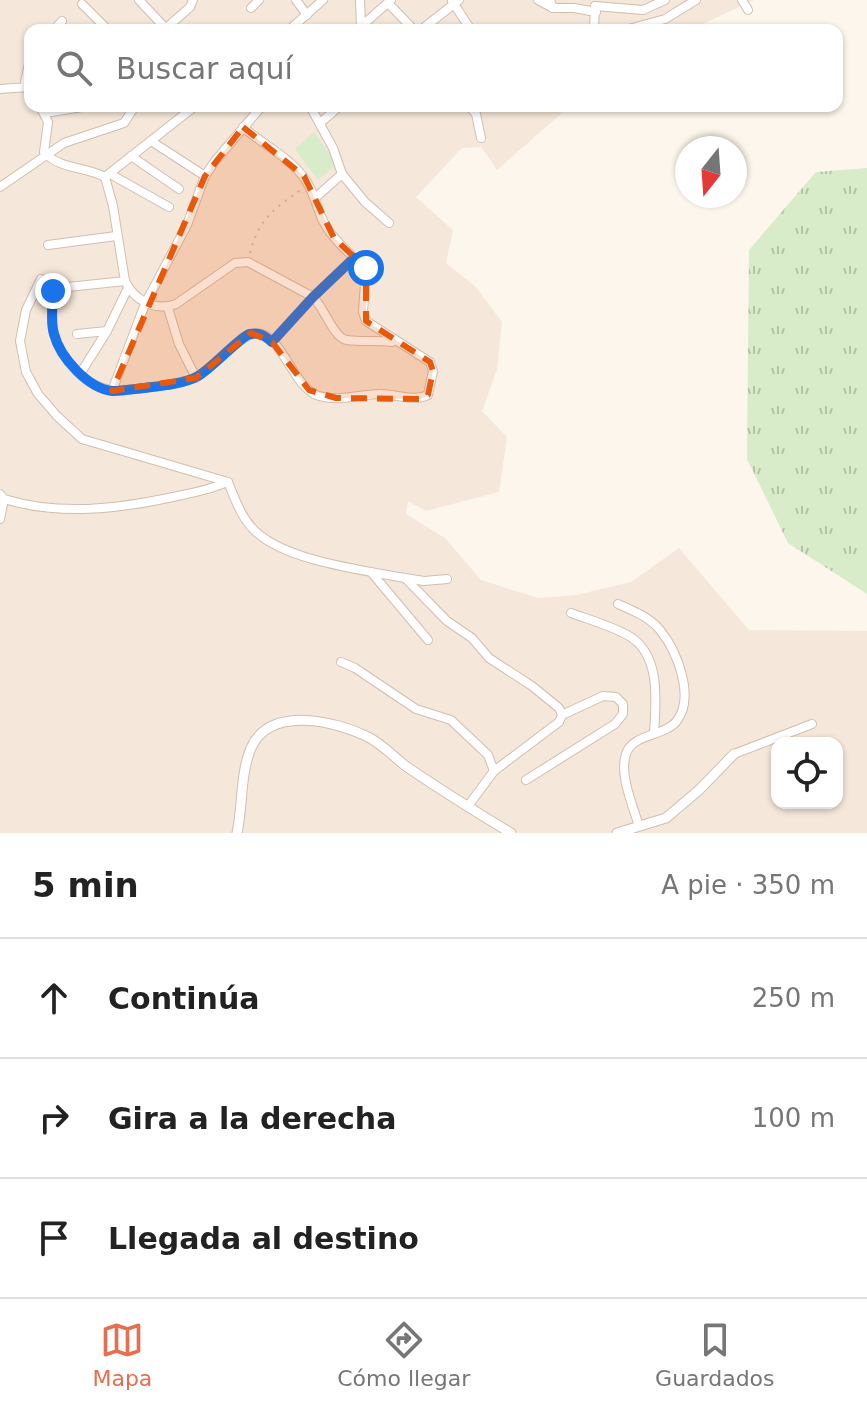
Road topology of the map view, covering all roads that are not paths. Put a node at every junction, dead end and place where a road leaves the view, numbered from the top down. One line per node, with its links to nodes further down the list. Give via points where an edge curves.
1 (139, 0): 22 (street)
2 (193, 0): 23 (street)
3 (259, 0): 16 (street)
4 (296, 0): 18 (street)
5 (323, 0): 18 (street)
6 (360, 0): 25 (street)
7 (538, 0): 14 (street)
8 (665, 0): 15 (street, via 643,10)
9 (696, 0): 30 (street)
10 (742, 0): 17 (street)
11 (390, 1): 26 (street); 27 (street)
12 (455, 1): 28 (street); 29 (street)
13 (82, 4): 21 (street)
14 (551, 4): 15 (street)
15 (595, 6)
16 (251, 8)
17 (748, 10)
18 (307, 15): 24 (street)
19 (62, 21): 20 (street)
20 (59, 24)
21 (102, 24)
22 (161, 24)
23 (172, 24)
24 (296, 24)
25 (359, 24)
26 (364, 24)
27 (409, 24)
28 (428, 24)
29 (468, 24)
30 (647, 24)
31 (0, 89): 32 (street)
32 (24, 90)
33 (44, 112): 44 (street)
34 (131, 112): 44 (street, via 124,123 64,143)
35 (187, 112): 43 (street)
36 (257, 112): 41 (street)
37 (314, 112): 40 (street)
38 (333, 112): 40 (street)
39 (474, 112): 42 (street)
40 (320, 123): 46 (street)
41 (243, 127): 48 (street); 51 (street, via 304,176)
42 (481, 138)
43 (151, 141): 45 (street); 48 (street)
44 (46, 155): 47 (street, via 58,164); 49 (street)
45 (131, 156): 47 (street); 50 (street)
46 (342, 174): 51 (street); 53 (street)
47 (108, 175): 52 (street); 54 (street)
48 (205, 176): 60 (street, via 187,225)
49 (0, 187)
50 (179, 189)
51 (315, 198): 56 (street, via 334,238)
52 (169, 207)
53 (389, 223)
54 (116, 236): 55 (street); 57 (street)
55 (48, 245)
56 (354, 258): 59 (street); 65 (street, via 368,272 366,321)
57 (127, 284): 58 (street); 60 (street); 62 (street)
58 (68, 287)
59 (313, 297): 61 (street, via 248,262 235,263); 64 (street); 65 (street, via 345,341)
60 (145, 304): 61 (street); 68 (street)
61 (168, 308): 67 (street)
62 (107, 331): 63 (street); 66 (street)
63 (77, 334)
64 (272, 342): 65 (street, via 309,390 320,396 428,395 430,362); 67 (street, via 262,334 244,336)
65 (396, 342)
66 (80, 374): 68 (street); 69 (street, via 53,332 53,285 41,279 26,310 20,341 26,372 57,416 82,439)
67 (196, 378): 68 (street)
68 (112, 391)
69 (228, 482): 70 (street, via 108,508 42,507); 72 (street, via 255,531 292,553)
70 (2, 496): 71 (street)
71 (0, 519)
72 (371, 571): 73 (street); 77 (street)
73 (405, 578): 74 (street); 79 (street, via 489,658 532,686)
74 (447, 579)
75 (618, 604): 81 (street, via 659,628 680,673 683,712 670,727)
76 (571, 613): 81 (street, via 629,636 644,651 656,700)
77 (428, 640)
78 (341, 662): 83 (street, via 416,709 451,720 488,755)
79 (562, 715): 83 (street); 84 (street, via 607,695 623,704 615,724)
80 (812, 724): 82 (street)
81 (654, 733): 86 (street, via 631,745 625,758)
82 (734, 754): 86 (street, via 666,818)
83 (494, 771): 85 (street)
84 (526, 780)
85 (468, 806): 87 (street, via 370,738 302,718 282,723 252,746); 88 (street)
86 (639, 826): 89 (street)
87 (237, 833)
88 (511, 833)
89 (617, 833)

